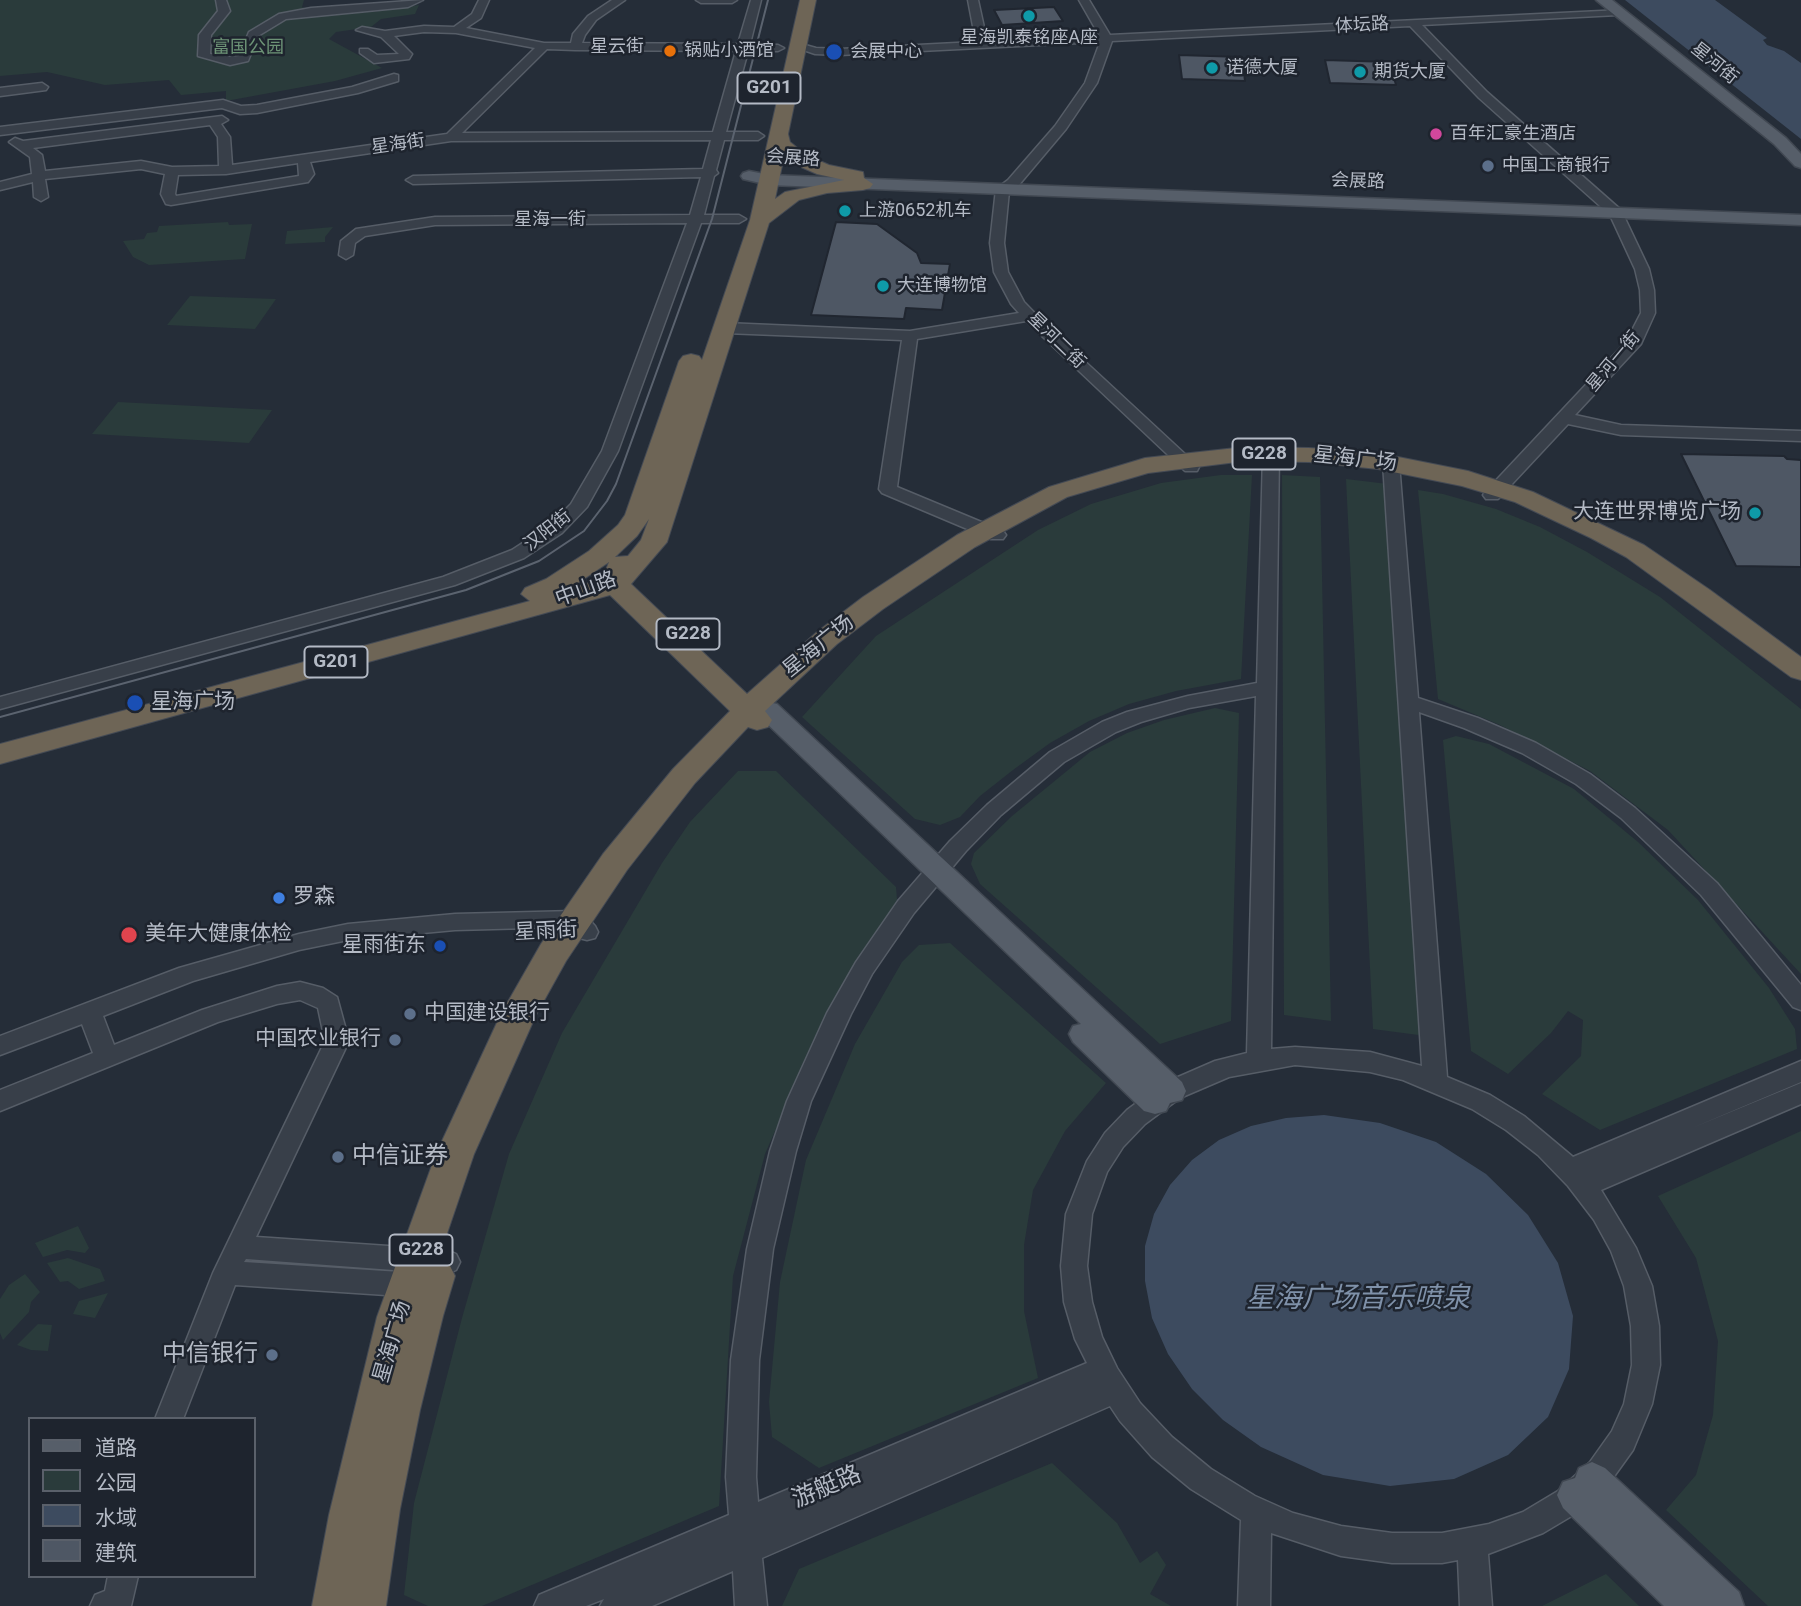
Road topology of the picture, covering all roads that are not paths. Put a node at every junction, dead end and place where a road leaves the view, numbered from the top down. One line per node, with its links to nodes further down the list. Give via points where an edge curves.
1 (221, 0): 2 (street, via 224,11 205,35 204,56 230,61 244,59 253,34 283,16)
2 (418, 0)
3 (484, 0): 16 (street, via 477,16)
4 (620, 0): 23 (street, via 592,18)
5 (701, 0): 6 (street)
6 (732, 0)
7 (756, 0): 24 (street, 汉阳街)
8 (789, 0): 18 (highway, G201)
9 (808, 0): 22 (highway, 中山路 / G201)
10 (973, 0): 20 (street)
11 (1084, 0): 19 (street)
12 (1603, 0): 13 (main road, 星河街)
13 (1618, 12): 14 (street, 体坛路); 40 (main road, 星河街)
14 (1413, 23): 19 (street, 体坛路); 53 (street, 星河一街, via 1483,95)
15 (362, 30): 17 (street, 星云街)
16 (456, 30): 17 (street, 星云街); 21 (street, 星云街)
17 (385, 34): 25 (street, via 405,57 374,59)
18 (781, 35): 24 (street, 星云街); 26 (highway, G201)
19 (1107, 39): 22 (street, 体坛路, via 840,52); 27 (street, 体坛路, via 841,56 807,63); 50 (street, via 1091,83)
20 (982, 43)
21 (544, 46): 23 (street, 星云街); 35 (street)
22 (798, 46): 27 (highway, 中山路 / G201)
23 (575, 47): 24 (street, 星云街)
24 (743, 48): 34 (street, 汉阳街)
25 (364, 51)
26 (773, 70)
27 (793, 72): 32 (highway, 中山路 / G201)
28 (394, 78): 33 (street, via 257,109 223,104)
29 (42, 87): 30 (street)
30 (0, 92)
31 (220, 126): 36 (street); 37 (street); 38 (street)
32 (766, 131): 34 (street, 星海街); 42 (highway, 中山路 / G201); 48 (highway, via 799,159)
33 (0, 133): 36 (street)
34 (720, 136): 35 (street, 星海街); 45 (street, 汉阳街)
35 (451, 138): 39 (street, 星海街)
36 (24, 145): 37 (street)
37 (36, 155): 46 (street)
38 (225, 155): 41 (street); 43 (street)
39 (303, 159): 43 (street, 星海街); 44 (street, via 307,174 303,180 171,201)
40 (1800, 161)
41 (141, 165): 44 (street, 星海街); 46 (street, 星海街)
42 (759, 169): 48 (main road, 会展路); 57 (highway, 中山路 / G201)
43 (226, 170): 44 (street, 星海街)
44 (172, 171)
45 (711, 173): 47 (street); 56 (street, 汉阳街)
46 (40, 176): 49 (street, 星海街); 51 (street)
47 (413, 180)
48 (864, 181): 50 (main road, 会展路); 57 (highway, via 792,196)
49 (0, 186)
50 (1010, 187): 53 (main road, 会展路); 60 (street, 星河二街, via 998,243 1001,272); 66 (street, 星河二街, via 1009,256 1024,294)
51 (41, 197)
52 (1801, 201): 54 (main road)
53 (1609, 210): 54 (main road, 会展路); 58 (main road, 会展路); 63 (street, 星河一街, via 1642,269 1648,313 1633,344); 68 (street, 星河一街, via 1634,281 1635,311 1628,332)
54 (1744, 211): 55 (main road, 会展路)
55 (1801, 213)
56 (696, 219): 57 (street, 星海一街); 59 (street, 星海一街, via 435,221 361,232 348,241); 77 (street, 汉阳街, via 610,451 578,507 547,536 517,554 449,581)
57 (750, 219): 61 (highway, 中山路 / G201); 69 (highway, 中山路 / G201)
58 (1801, 220)
59 (346, 255)
60 (1031, 316): 62 (street); 66 (street, 星河二街)
61 (724, 328): 62 (street); 71 (highway, 中山路 / G201)
62 (911, 336): 70 (street, via 888,489)
63 (1564, 418): 64 (street, via 1621,430); 68 (street, 星河一街)
64 (1801, 436)
65 (1270, 458): 66 (highway, 星海广场 / G228); 67 (highway, 星海广场 / G228); 75 (street)
66 (1194, 462): 70 (highway, 星海广场 / G228, via 1086,491)
67 (1392, 467): 68 (highway, 星海广场 / G228); 76 (street)
68 (1488, 490): 73 (highway, 星海广场 / G228, via 1562,513 1635,551); 74 (highway, 星海广场 / G228, via 1625,556 1701,608)
69 (638, 516): 72 (highway); 79 (highway, 中山路 / G201, via 599,558 532,595)
70 (991, 533): 78 (highway, 星海广场 / G228, via 876,615)
71 (654, 542): 72 (highway, 中山路 / G201, via 638,564); 78 (highway, G228, via 645,578 653,602)
72 (615, 583): 78 (highway, G228); 80 (highway, 中山路 / G201)
73 (1801, 671)
74 (1801, 687)
75 (1266, 688): 81 (street, via 1162,708 1088,738 1057,757 994,810); 87 (street)
76 (1408, 702): 83 (street, via 1530,748 1628,813 1709,889); 90 (street)
77 (0, 703)
78 (758, 710): 81 (main road); 82 (highway, 星海广场 / G228)
79 (0, 740)
80 (0, 754)
81 (932, 876): 92 (main road); 102 (street, via 886,934 839,1013 799,1101 783,1151 760,1249 744,1360 741,1477)
82 (576, 928): 84 (street, 星雨街, via 349,945); 97 (highway, 星海广场 / G228, via 476,1155)
83 (1801, 1001)
84 (98, 1015): 85 (street, 星雨街); 86 (street); 88 (street, 星雨街)
85 (0, 1046)
86 (112, 1055): 93 (street); 95 (street, via 277,995 300,991 329,1003 337,1041)
87 (1259, 1060): 90 (street, via 1332,1057 1370,1062); 92 (street, via 1224,1068)
88 (0, 1062)
89 (1801, 1070): 94 (street)
90 (1435, 1081): 94 (street, via 1516,1123)
91 (1801, 1093): 94 (street)
92 (1163, 1096): 98 (street, via 1114,1140 1083,1198 1075,1231 1078,1302 1089,1339)
93 (0, 1101)
94 (1576, 1178): 100 (street, via 1623,1248 1638,1286 1645,1326 1646,1365 1638,1404 1623,1440)
95 (238, 1247): 96 (street); 97 (street)
96 (226, 1273): 97 (street); 99 (street)
97 (431, 1273): 106 (highway, 星海广场 / G228, via 374,1412); 107 (highway, 星海广场 / G228, via 398,1410)
98 (1110, 1379): 101 (street, via 1130,1412 1162,1447 1201,1479); 102 (street, 游艇路)
99 (170, 1417)
100 (1584, 1487): 103 (street, via 1532,1523); 113 (main road); 114 (main road)
101 (1256, 1511): 103 (street, via 1341,1542 1392,1548 1442,1548); 111 (street)
102 (746, 1536): 108 (street, 游艇路); 109 (street, 游艇路); 110 (street)
103 (1472, 1542): 112 (street)
104 (123, 1578): 105 (street, via 118,1601)
105 (106, 1606)
106 (335, 1606)
107 (363, 1606)
108 (550, 1606)
109 (616, 1606)
110 (751, 1606)
111 (1254, 1606)
112 (1476, 1606)
113 (1692, 1606)
114 (1725, 1606)

